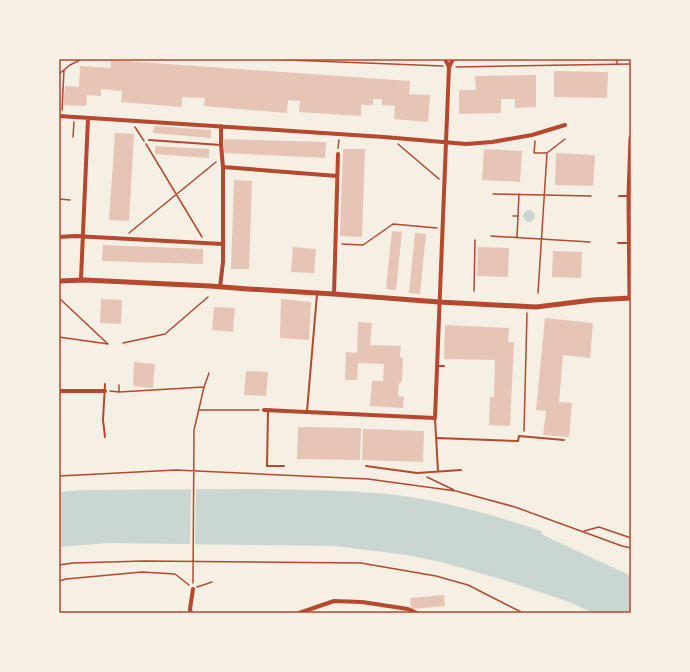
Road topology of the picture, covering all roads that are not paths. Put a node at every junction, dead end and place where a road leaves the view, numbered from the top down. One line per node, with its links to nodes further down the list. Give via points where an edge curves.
1 (446, 59): 3 (street)
2 (453, 59): 3 (street)
3 (449, 67): 10 (street)
4 (60, 116): 5 (street)
5 (88, 118): 7 (street); 20 (street)
6 (565, 125): 10 (street, via 535,135 492,142)
7 (221, 126): 10 (street); 11 (street)
8 (631, 138): 13 (street)
9 (149, 140): 11 (lane)
10 (447, 143): 30 (street)
11 (221, 145): 14 (street)
12 (338, 154): 15 (street)
13 (630, 158): 17 (street)
14 (223, 168): 15 (street); 23 (street)
15 (337, 176): 28 (street)
16 (619, 196): 17 (lane)
17 (629, 196): 18 (street)
18 (630, 223): 22 (street)
19 (59, 237): 20 (street)
20 (82, 237): 23 (street); 24 (street)
21 (618, 243): 22 (lane)
22 (629, 243): 29 (street)
23 (222, 244): 26 (street)
24 (81, 280): 25 (street); 26 (street)
25 (59, 281)
26 (220, 287): 27 (street)
27 (317, 293): 28 (street); 37 (lane)
28 (334, 294): 30 (street)
29 (630, 298): 30 (street, via 536,307)
30 (439, 302): 31 (street)
31 (437, 366): 32 (lane); 38 (street)
32 (444, 366)
33 (105, 384): 35 (lane)
34 (59, 391): 35 (street)
35 (105, 391): 39 (lane)
36 (266, 410): 37 (street); 42 (lane, via 267,466)
37 (307, 412): 38 (street)
38 (435, 418): 40 (lane)
39 (105, 437)
40 (437, 438): 41 (lane, via 518,441 519,436); 45 (lane)
41 (564, 440)
42 (284, 466)
43 (366, 466): 45 (lane, via 417,473)
44 (461, 470): 45 (lane)
45 (438, 471)
46 (193, 588): 48 (street)
47 (308, 612): 49 (street); 50 (street, via 334,601 341,601 408,609)
48 (191, 613)
49 (299, 613)
50 (417, 613)

